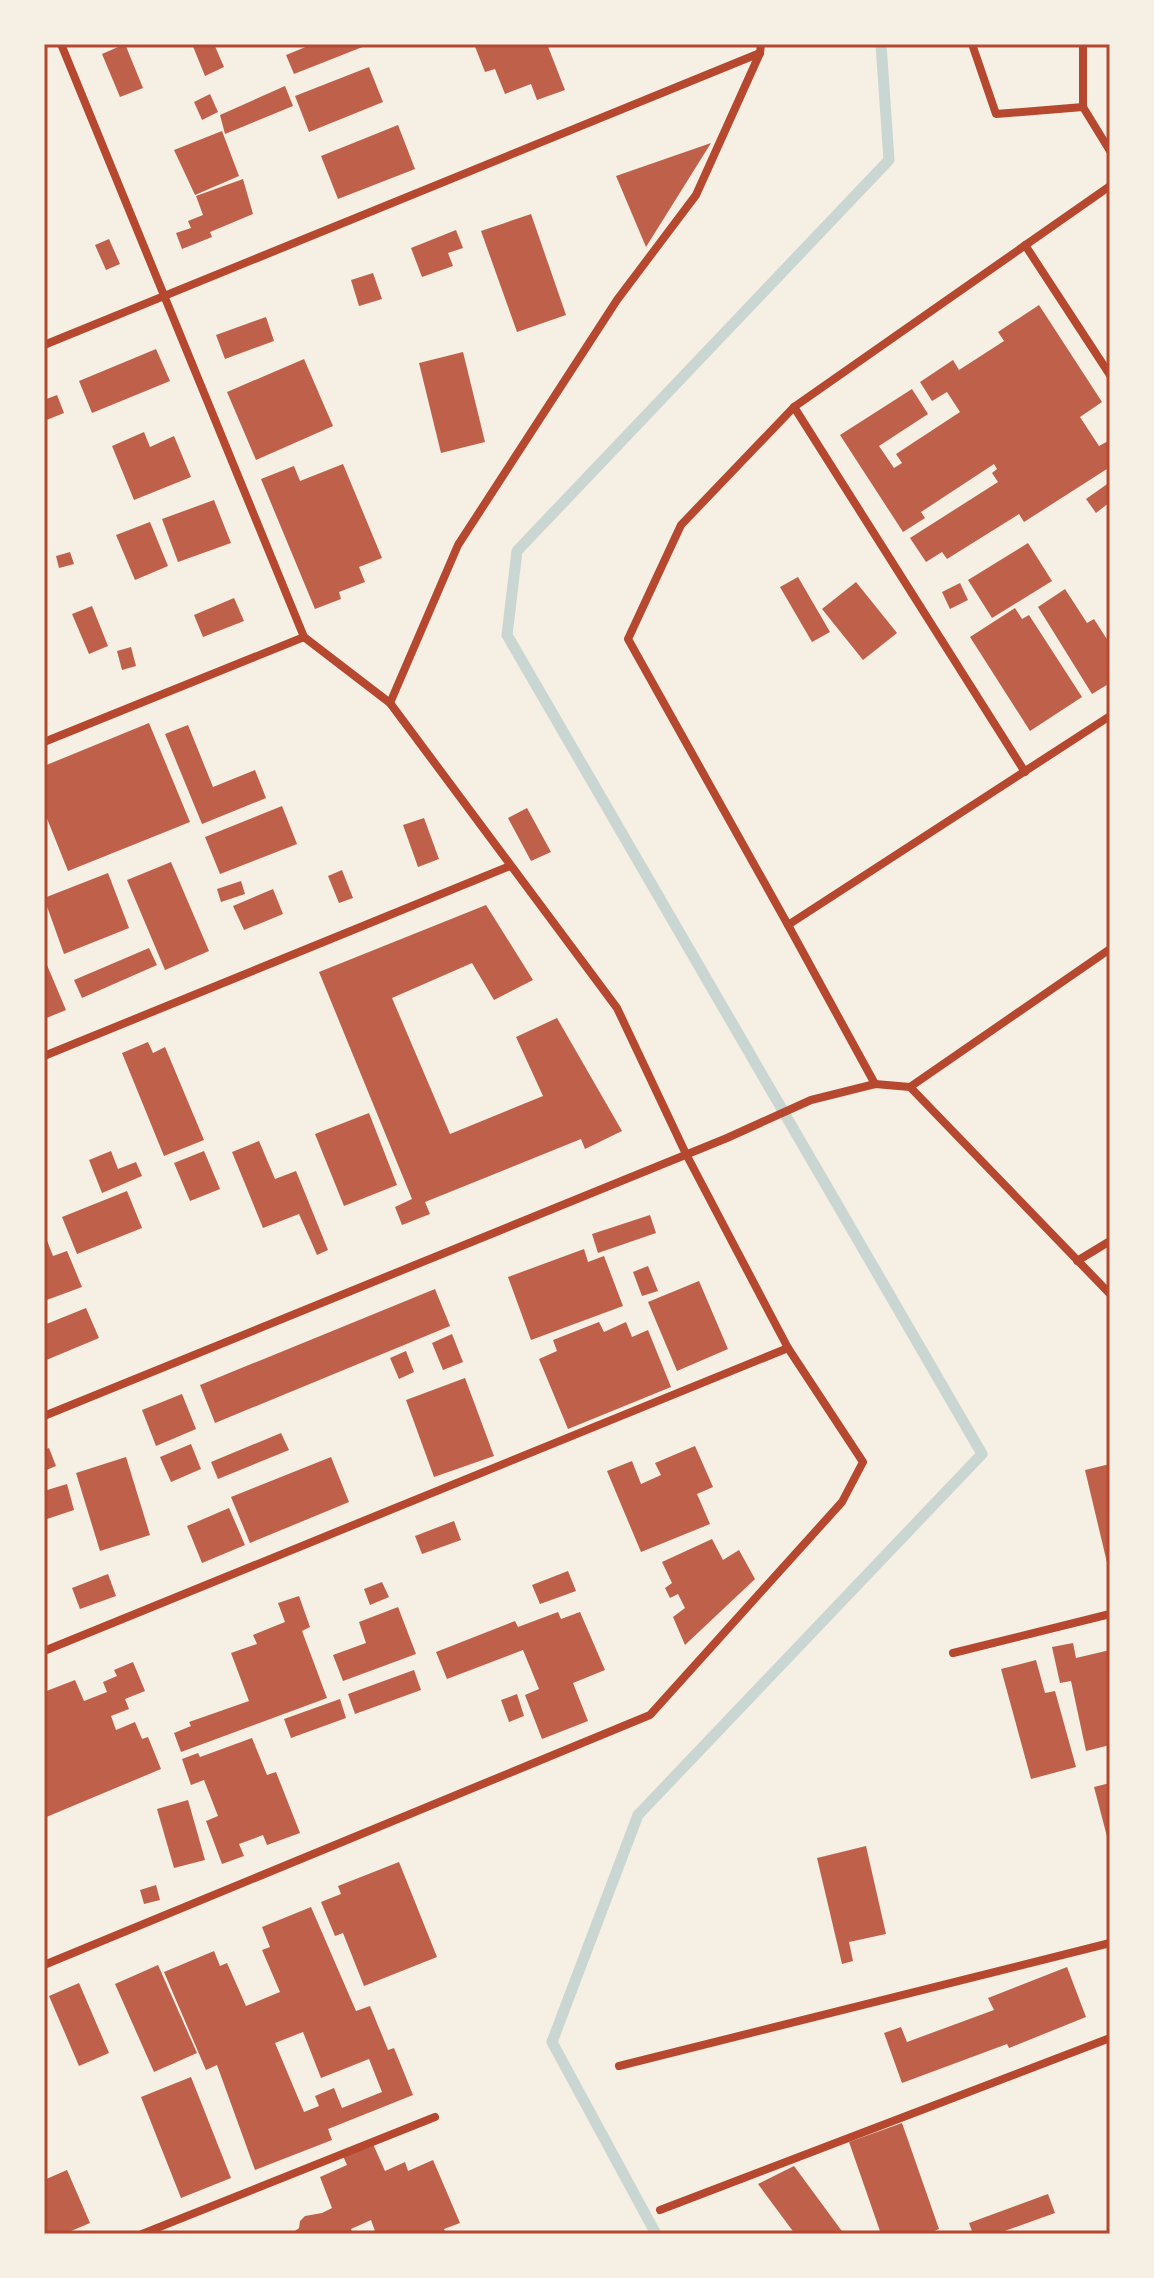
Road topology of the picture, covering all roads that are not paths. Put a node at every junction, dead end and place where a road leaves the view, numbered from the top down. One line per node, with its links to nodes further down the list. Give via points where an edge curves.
1 (61, 44): 9 (street)
2 (972, 44): 5 (street, via 996,114)
3 (1083, 44): 5 (street)
4 (760, 48): 9 (street); 14 (street, via 696,195 617,300 458,545)
5 (1083, 107): 6 (street)
6 (1110, 151)
7 (1110, 186): 8 (street)
8 (1025, 245): 11 (street); 12 (street)
9 (164, 296): 10 (street); 13 (street)
10 (44, 345)
11 (1110, 375)
12 (794, 407): 17 (street); 19 (street, via 681,525 628,639)
13 (304, 637): 14 (street); 16 (street)
14 (390, 703): 18 (street)
15 (1110, 716): 17 (street)
16 (44, 742)
17 (1025, 772): 19 (street)
18 (510, 866): 21 (street); 24 (street, via 617,1008)
19 (788, 925): 22 (street)
20 (1110, 949): 23 (street)
21 (44, 1056)
22 (875, 1084): 23 (street); 24 (street, via 811,1100)
23 (910, 1087): 26 (street)
24 (686, 1154): 28 (street); 29 (street)
25 (1110, 1241): 26 (street)
26 (1077, 1261): 27 (street)
27 (1110, 1294)
28 (788, 1348): 31 (street); 34 (street, via 863,1462 842,1502 650,1715)
29 (44, 1416)
30 (1110, 1614): 32 (street)
31 (44, 1651)
32 (953, 1653)
33 (1110, 1943): 36 (street)
34 (44, 1965)
35 (1110, 2038): 38 (street)
36 (619, 2066)
37 (435, 2117): 39 (street)
38 (660, 2210)
39 (142, 2234)

